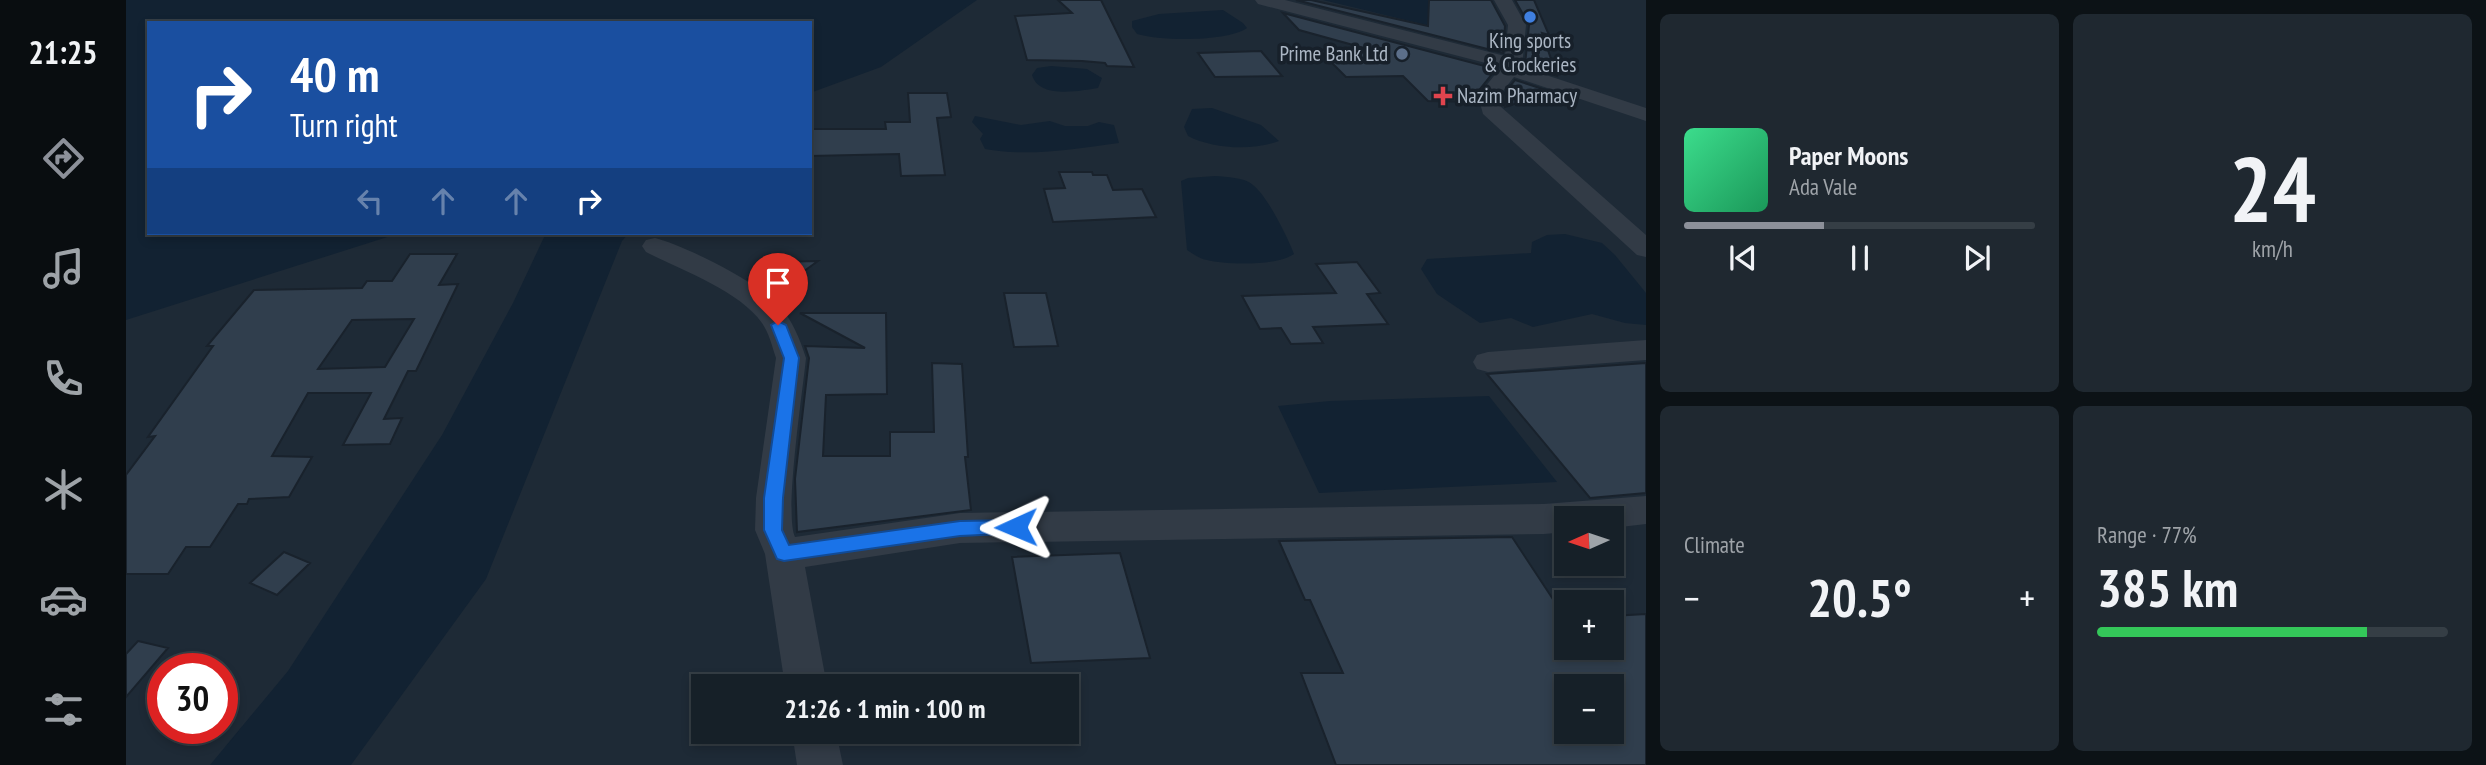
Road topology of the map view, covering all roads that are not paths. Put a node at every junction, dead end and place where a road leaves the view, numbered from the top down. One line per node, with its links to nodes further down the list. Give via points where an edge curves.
1 (1264, 0): 3 (street)
2 (1503, 0): 3 (street, via 1517,25)
3 (1512, 67): 4 (street); 6 (street, via 1488,96 1491,108)
4 (1646, 115)
5 (655, 246): 10 (street, via 765,308 786,341 791,358 773,509 773,530)
6 (1646, 249)
7 (1646, 350): 8 (street)
8 (1488, 362)
9 (1646, 510): 10 (street, via 1544,519 960,528)
10 (784, 554): 11 (street)
11 (804, 674)
12 (816, 744): 13 (street)
13 (820, 765)

